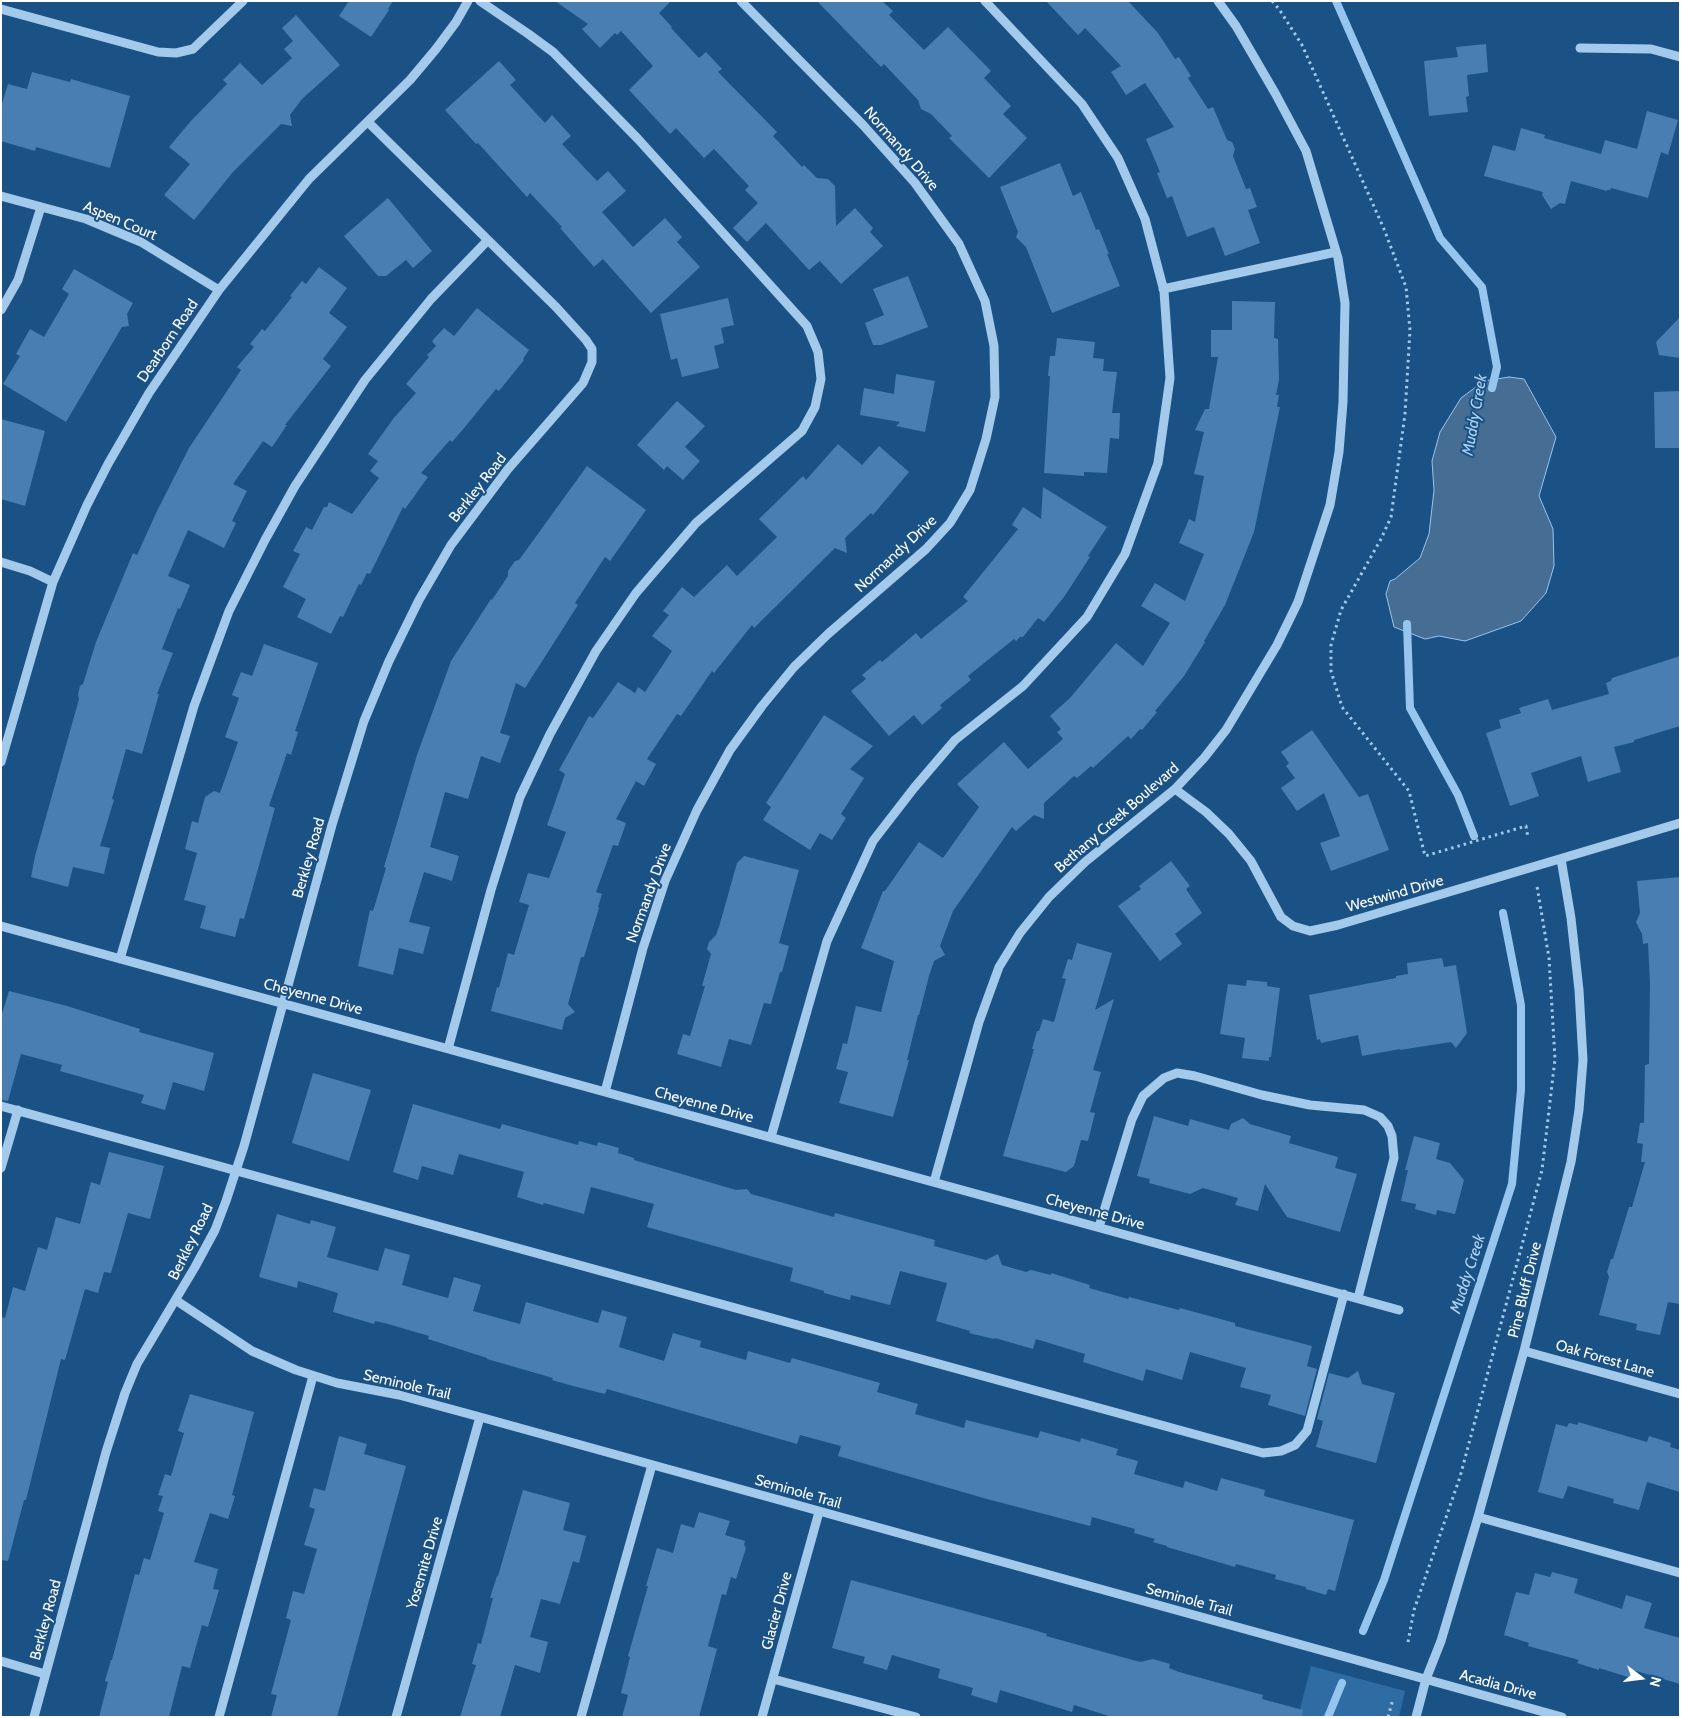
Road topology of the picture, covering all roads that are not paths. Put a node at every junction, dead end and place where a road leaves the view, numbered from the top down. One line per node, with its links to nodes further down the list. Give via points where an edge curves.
1 (243, 1): 7 (street, via 193,49 176,53 158,52)
2 (468, 1): 10 (street, Dearborn Road, via 436,49)
3 (480, 1): 28 (street, via 553,52 638,139 807,326 818,352 821,380 815,407 802,431 696,523 663,560 636,592 573,692 520,796)
4 (741, 1): 29 (street, Normandy Drive, via 863,125 915,183 959,244 985,301 994,346 995,397 970,490 950,523 926,549 794,667 730,750 697,810 665,881 643,948)
5 (985, 1): 15 (street, via 1082,104 1118,158 1145,219)
6 (1218, 1): 14 (street, Bethany Creek Boulevard, via 1236,26 1306,151)
7 (1, 9)
8 (1580, 48): 9 (street, via 1651,48)
9 (1680, 56)
10 (368, 122): 13 (street, Berkley Road); 16 (street, Dearborn Road, via 309,179)
11 (1, 196): 12 (street, Aspen Court)
12 (41, 207): 16 (street, Aspen Court, via 86,219 141,242); 17 (street, via 18,280)
13 (488, 240): 26 (street, via 431,300 365,380 295,486 260,548 229,611 194,706); 27 (street, Berkley Road, via 586,340 592,349 592,362 583,383 508,469 451,546 419,600 389,661 364,721)
14 (1336, 252): 15 (street); 22 (street, Bethany Creek Boulevard, via 1345,303 1343,402 1330,505 1298,602 1277,645 1226,730)
15 (1163, 289): 32 (street, via 1170,378 1158,462 1125,554 1087,616 1023,686 955,740 873,841 827,940)
16 (219, 290): 19 (street, Dearborn Road, via 149,393 108,464)
17 (1, 310)
18 (1, 562): 19 (street)
19 (53, 582): 20 (street, Dearborn Road)
20 (4, 739): 21 (street, Dearborn Road)
21 (1, 762)
22 (1175, 789): 24 (street, Westwind Drive, via 1229,834 1251,861 1280,917 1293,926 1310,931); 35 (street, Bethany Creek Boulevard, via 1086,862 1050,897 1020,933 999,967 979,1022)
23 (1680, 822): 24 (street, Westwind Drive)
24 (1561, 859): 41 (street, Pine Bluff Drive, via 1579,990 1583,1060 1572,1162)
25 (1, 926): 26 (street, Cheyenne Drive)
26 (120, 959): 27 (street, Cheyenne Drive)
27 (282, 1003): 28 (street, Cheyenne Drive); 34 (street, Berkley Road)
28 (448, 1049): 29 (street, Cheyenne Drive)
29 (605, 1092): 32 (street, Cheyenne Drive)
30 (1, 1106): 31 (street)
31 (18, 1110): 33 (street); 34 (street)
32 (771, 1137): 35 (street, Cheyenne Drive)
33 (1, 1168)
34 (236, 1171): 37 (street, via 1263,1453 1295,1445 1307,1431); 39 (street, Berkley Road, via 214,1230)
35 (934, 1182): 36 (street, Cheyenne Drive)
36 (1100, 1227): 37 (street, Cheyenne Drive); 38 (street, via 1132,1119 1143,1096 1164,1078 1177,1074 1194,1076 1310,1106 1364,1110 1380,1117 1388,1126 1394,1158)
37 (1344, 1294): 38 (street, Cheyenne Drive)
38 (1358, 1298): 40 (street, Cheyenne Drive)
39 (177, 1300): 42 (street, Seminole Trail, via 252,1351); 50 (street, Berkley Road, via 137,1364 125,1393)
40 (1399, 1310)
41 (1524, 1350): 43 (street, Oak Forest Lane); 47 (street, Pine Bluff Drive)
42 (313, 1376): 44 (street, Seminole Trail); 54 (street)
43 (1680, 1394)
44 (480, 1417): 45 (street, Seminole Trail); 55 (street, Yosemite Drive)
45 (652, 1465): 46 (street, Seminole Trail); 56 (street)
46 (819, 1512): 51 (street, Glacier Drive); 52 (street, Seminole Trail)
47 (1478, 1517): 48 (street); 52 (street, Pine Bluff Drive, via 1441,1642)
48 (1680, 1573)
49 (1, 1661): 50 (street)
50 (45, 1674): 53 (street, Berkley Road)
51 (773, 1679): 57 (street, Glacier Drive); 58 (street)
52 (1426, 1679): 59 (street, Pine Bluff Drive); 60 (street, Acadia Drive)
53 (34, 1717)
54 (219, 1717)
55 (396, 1717)
56 (581, 1717)
57 (762, 1717)
58 (916, 1717)
59 (1416, 1717)
60 (1562, 1717)

